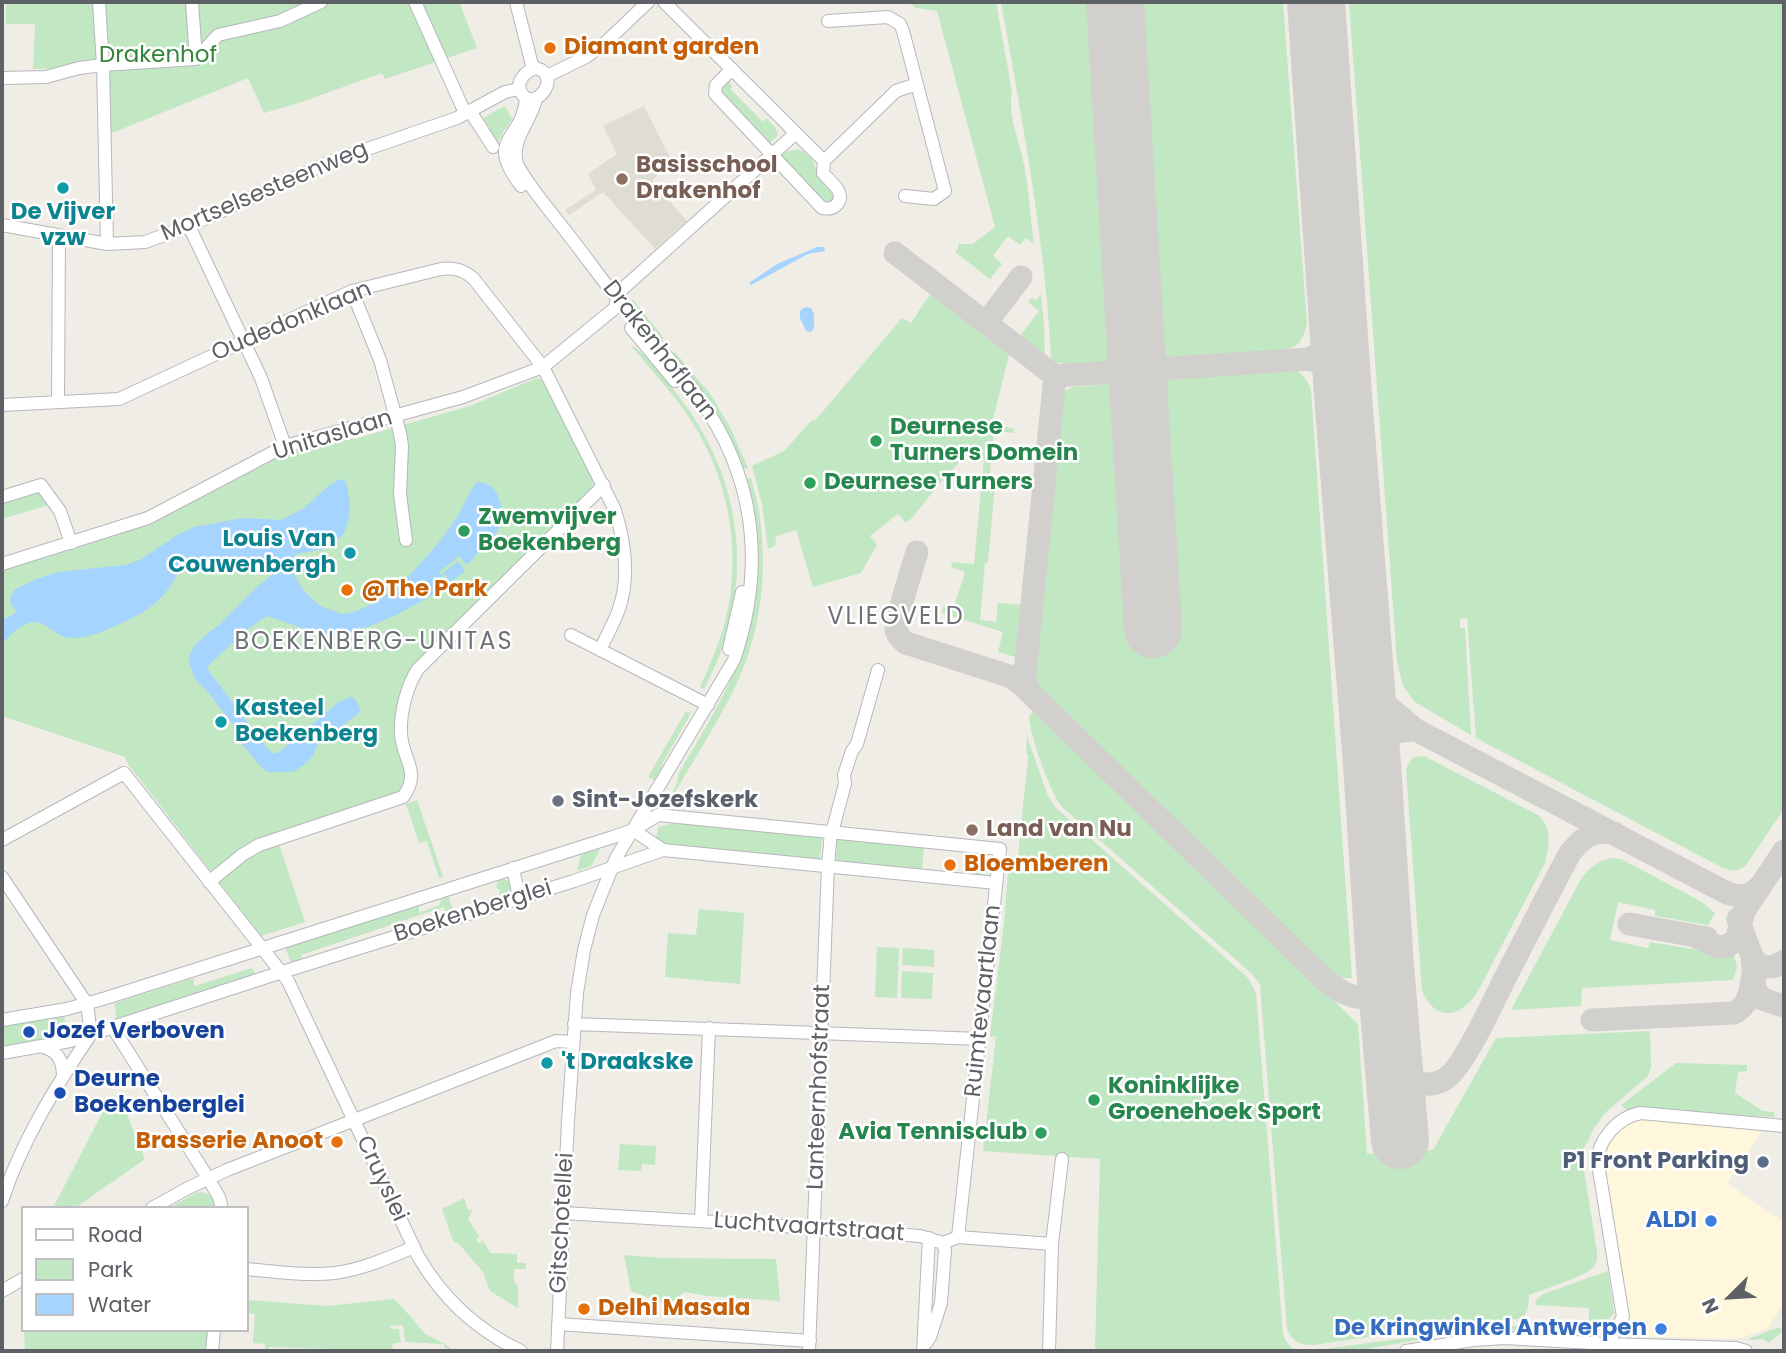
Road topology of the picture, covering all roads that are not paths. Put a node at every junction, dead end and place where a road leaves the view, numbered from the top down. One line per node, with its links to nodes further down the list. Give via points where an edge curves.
1 (99, 2): 10 (street)
2 (192, 2): 9 (street)
3 (321, 2): 9 (street, via 280,21 218,35)
4 (415, 2): 17 (street)
5 (516, 2): 11 (street)
6 (648, 2): 13 (street, via 586,57)
7 (664, 2): 12 (street)
8 (828, 21): 15 (street, via 895,20 903,32)
9 (196, 59): 10 (street)
10 (103, 65): 14 (street, via 46,77); 26 (street)
11 (533, 69): 13 (street); 16 (street, via 522,78)
12 (732, 69): 18 (street); 20 (street, via 716,85 715,94)
13 (547, 76): 16 (street, via 543,93)
14 (2, 78)
15 (917, 84): 21 (street, via 896,90); 22 (street, via 945,191 934,199)
16 (527, 95): 17 (street, Mortselsesteenweg, via 505,92); 28 (street, Drakenhoflaan, via 524,114 508,140 506,163)
17 (468, 112): 19 (street); 24 (street, Mortselsesteenweg, via 327,163)
18 (796, 133): 20 (street, Unitaslaan); 21 (street)
19 (493, 147)
20 (771, 156): 21 (street, via 826,209 833,208 841,197 823,173); 28 (street, Unitaslaan, via 619,292)
21 (824, 161)
22 (905, 196)
23 (2, 225): 25 (street, Mortselsesteenweg)
24 (189, 226): 26 (street, Mortselsesteenweg, via 145,242); 29 (street)
25 (59, 236): 26 (street, Mortselsesteenweg); 31 (street)
26 (107, 244)
27 (352, 291): 29 (street, Oudedonklaan); 30 (street, Oudedonklaan, via 441,269 461,270 473,278); 33 (street, via 380,360)
28 (617, 304): 30 (street, Unitaslaan); 43 (street, Drakenhoflaan, via 700,414 723,458 737,500 744,578 727,657)
29 (244, 341): 31 (street, Oudedonklaan, via 119,399); 34 (street)
30 (542, 367): 33 (street, Unitaslaan); 35 (street)
31 (58, 402): 32 (street, Oudedonklaan)
32 (2, 405)
33 (396, 417): 34 (street, Unitaslaan); 37 (street, via 402,446 400,494)
34 (285, 446): 38 (street, Unitaslaan, via 148,518)
35 (604, 485): 41 (street, via 621,530 625,572 619,610); 53 (street, via 411,679 401,733 412,777 403,797 259,845)
36 (2, 497): 38 (street, via 41,485 60,511)
37 (406, 540)
38 (71, 543): 39 (street, Unitaslaan)
39 (2, 564)
40 (571, 635): 41 (street)
41 (600, 650): 43 (street)
42 (878, 670): 45 (street, Lanteernhofstraat)
43 (708, 705): 44 (street, Drakenhoflaan)
44 (633, 831): 45 (street, Boekenberglei, via 658,815); 48 (street, Boekenberglei); 50 (street, Boekenberglei); 51 (street, Drakenhoflaan)
45 (831, 831): 47 (street, Boekenberglei); 49 (street, Lanteernhofstraat)
46 (2, 840): 53 (street, via 124,773)
47 (1000, 849): 54 (street, Ruimtevaartlaan)
48 (663, 850): 49 (street, Boekenberglei); 51 (street, Boekenberglei)
49 (828, 866): 54 (street, Boekenberglei); 63 (street, Lanteernhofstraat)
50 (513, 869): 55 (street); 56 (street, Boekenberglei)
51 (610, 869): 55 (street, Boekenberglei); 60 (street, Drakenhoflaan, via 584,950)
52 (2, 877): 58 (street)
53 (209, 882): 56 (street)
54 (996, 883): 65 (street, Ruimtevaartlaan)
55 (519, 897): 57 (street, Boekenberglei)
56 (262, 948): 57 (street); 58 (street, Boekenberglei)
57 (282, 972): 61 (street, Boekenberglei); 71 (street, Cruyslei)
58 (87, 1004): 59 (street, Boekenberglei); 64 (street)
59 (2, 1020)
60 (574, 1024): 62 (street); 66 (street, Drakenhoflaan)
61 (113, 1028): 64 (street, Boekenberglei); 74 (street)
62 (709, 1028): 63 (street); 79 (street)
63 (822, 1033): 65 (street); 80 (street, Lanteernhofstraat)
64 (92, 1034): 67 (street, Boekenberglei); 69 (street)
65 (980, 1039): 81 (street, Ruimtevaartlaan)
66 (573, 1042): 70 (street, Drakenhoflaan); 71 (street, via 556,1041)
67 (44, 1047): 68 (street, Boekenberglei); 69 (street, via 58,1055)
68 (2, 1054)
69 (63, 1077): 75 (street, via 19,1156)
70 (570, 1095): 78 (street, Gitschotellei)
71 (353, 1120): 74 (street); 85 (street, Cruyslei)
72 (1784, 1126): 93 (street, via 1634,1114 1604,1140 1597,1156 1623,1317)
73 (1062, 1159): 84 (street)
74 (208, 1178): 76 (street); 77 (street)
75 (2, 1201)
76 (156, 1206)
77 (221, 1206)
78 (564, 1213): 79 (street, Luchtvaartstraat); 89 (street, Gitschotellei)
79 (701, 1221): 80 (street, Luchtvaartstraat)
80 (815, 1228): 82 (street, Luchtvaartstraat); 91 (street, Lanteernhofstraat)
81 (958, 1237): 83 (street); 84 (street)
82 (929, 1238): 83 (street, Luchtvaartstraat); 94 (street)
83 (943, 1243): 94 (street, via 941,1303)
84 (1052, 1244): 98 (street)
85 (414, 1247): 86 (street, via 334,1273); 92 (street, Cruyslei, via 453,1304)
86 (248, 1269)
87 (21, 1280): 88 (street)
88 (2, 1291)
89 (558, 1324): 91 (street); 97 (street, Gitschotellei)
90 (214, 1332): 95 (street)
91 (809, 1346)
92 (501, 1347): 96 (street, Cruyslei)
93 (1608, 1348): 99 (street, via 1505,1338); 100 (street)
94 (923, 1350)
95 (212, 1351)
96 (522, 1351)
97 (557, 1351)
98 (1049, 1351)
99 (1406, 1351)
100 (1746, 1351)

